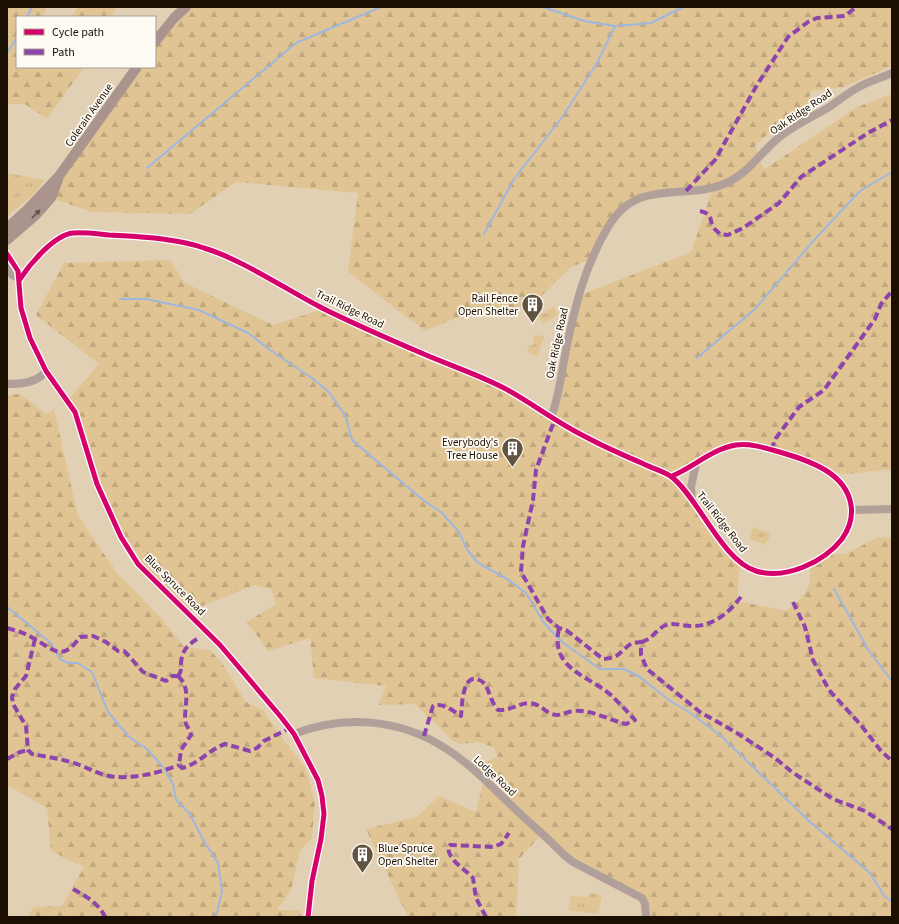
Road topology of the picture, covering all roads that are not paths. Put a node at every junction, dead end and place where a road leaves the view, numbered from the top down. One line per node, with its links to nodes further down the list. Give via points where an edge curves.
1 (186, 7): 2 (main road)
2 (156, 41)
3 (136, 68): 5 (main road, Colerain Avenue)
4 (892, 73): 14 (street, Oak Ridge Road, via 859,87 781,136 736,178 713,188 654,193 634,202 617,215 609,225 592,259 578,296 558,398)
5 (59, 176): 6 (main road, Colerain Avenue); 7 (main road, Colerain Avenue, one-way to 5, via 51,198)
6 (7, 228)
7 (7, 240)
8 (7, 254): 9 (street)
9 (10, 264): 10 (street); 11 (street, via 12,275)
10 (30, 264): 11 (street, Trail Ridge Road); 14 (street, Trail Ridge Road, via 54,242 69,234 155,238 191,244 225,256 324,309 386,338 485,378)
11 (20, 279): 12 (street, Blue Spruce Road, via 25,324)
12 (46, 371): 13 (street, via 28,382); 20 (street, Blue Spruce Road, via 75,412 97,484 131,553 156,583 220,645)
13 (7, 384)
14 (551, 417): 16 (street, Trail Ridge Road, via 616,452)
15 (696, 464): 16 (street); 17 (street); 19 (street, via 722,448 734,446 752,446 804,459 836,478 850,498)
16 (672, 476): 17 (street, Trail Ridge Road)
17 (692, 499): 19 (street, Trail Ridge Road, via 734,555 748,567 763,572 798,569 822,558 846,533)
18 (892, 509): 19 (street)
19 (852, 510)
20 (294, 734): 21 (street, Blue Spruce Road, via 318,780 324,814); 22 (street, Lodge Road, via 322,726 358,722 404,728 433,740 465,762 569,859 642,898)
21 (308, 917)
22 (646, 917)

